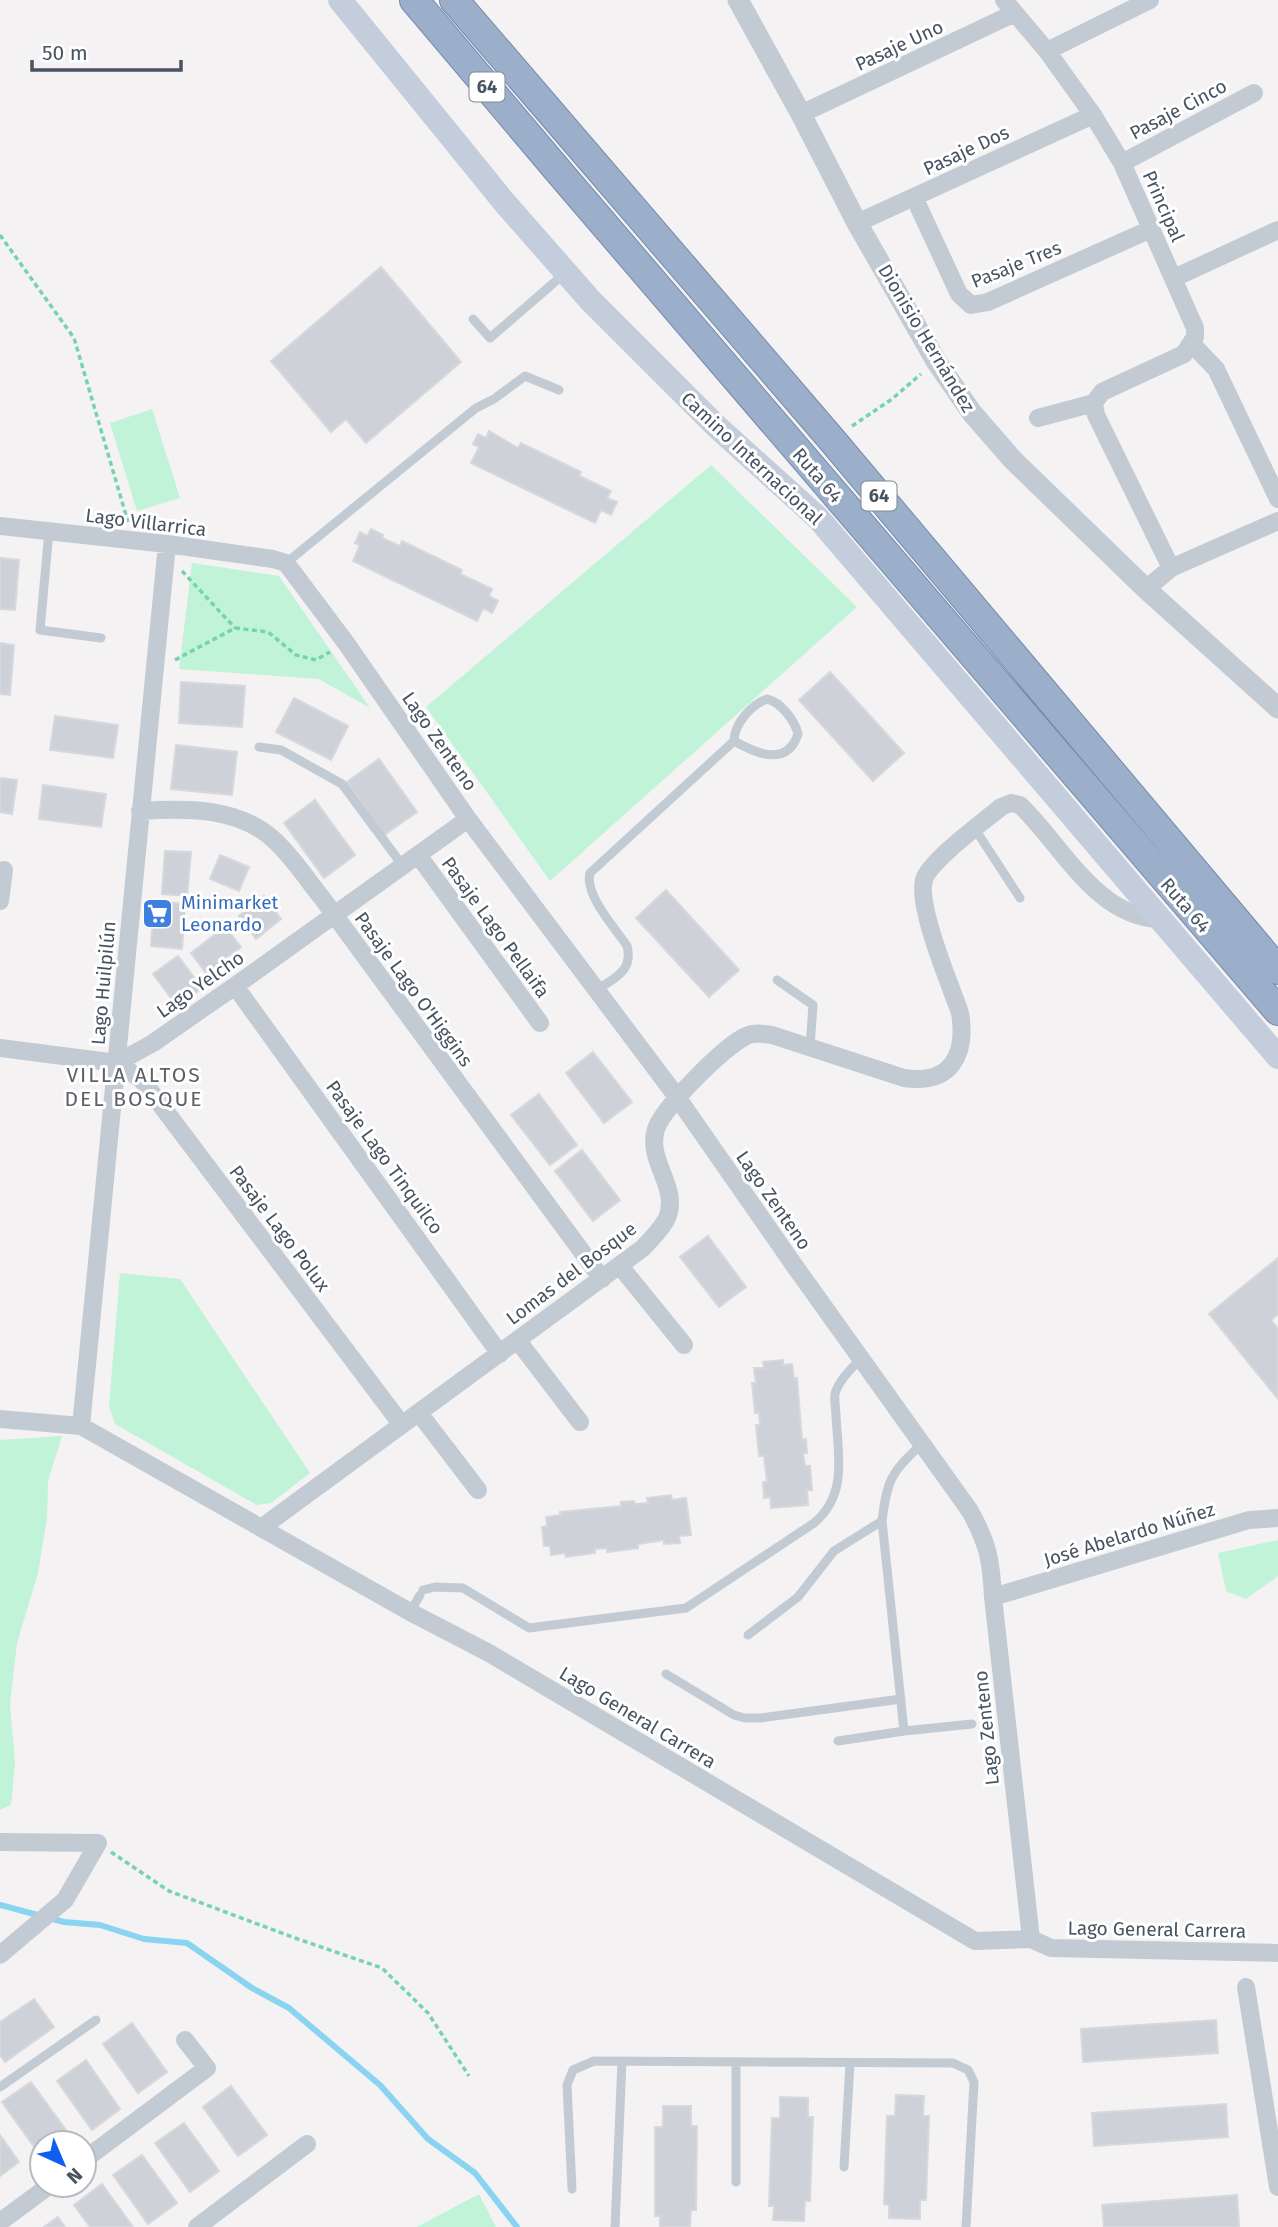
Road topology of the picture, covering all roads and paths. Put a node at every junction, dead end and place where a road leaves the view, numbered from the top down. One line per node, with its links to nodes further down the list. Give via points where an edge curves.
1 (340, 0): 17 (main road, Camino Internacional)
2 (414, 0): 56 (highway, Ruta 64 / 64)
3 (454, 0): 25 (highway, Ruta 64 / 64)
4 (738, 0): 9 (street, Dionisio Hernández)
5 (1150, 0): 7 (street)
6 (1010, 6): 7 (street, Principal); 9 (street, Pasaje Uno)
7 (1047, 51): 10 (street, Principal)
8 (1254, 93): 11 (street, Pasaje Cinco)
9 (801, 114): 13 (street, Dionisio Hernández)
10 (1093, 116): 11 (street, Principal); 12 (street, Pasaje Dos)
11 (1122, 163): 14 (street, Principal)
12 (914, 197): 13 (street, Pasaje Dos); 14 (street, Pasaje Tres, via 959,294 971,305 988,302)
13 (857, 223): 21 (street, Dionisio Hernández)
14 (1151, 229): 18 (street, Principal)
15 (1278, 230): 18 (street)
16 (0, 235): 30 (path, via 74,338)
17 (566, 273): 19 (lane, via 490,338); 51 (main road, Camino Internacional, via 716,426 818,518)
18 (1174, 278): 20 (street, Principal, via 1195,328)
19 (473, 320)
20 (1192, 344): 23 (street, via 1184,354 1102,392); 26 (street, via 1216,369)
21 (936, 361): 25 (path, via 892,399); 34 (street, Dionisio Hernández, via 972,413 1013,460)
22 (559, 390): 32 (lane, via 525,376 476,408)
23 (1094, 403): 24 (street); 33 (street)
24 (1038, 418)
25 (832, 440): 52 (highway, Ruta 64 / 64)
26 (1278, 499)
27 (1278, 522): 33 (street)
28 (0, 526): 29 (street, Lago Villarrica)
29 (50, 531): 30 (street, Lago Villarrica); 36 (lane, via 40,630)
30 (133, 541): 31 (street, Lago Villarrica)
31 (166, 549): 32 (street, Lago Villarrica); 35 (path); 38 (street, Lago Huilpilún)
32 (286, 563): 37 (street, Lago Zenteno)
33 (1171, 568): 34 (street)
34 (1146, 589): 39 (street, Dionisio Hernández)
35 (235, 628): 37 (path, via 268,632 296,655 316,660); 38 (path)
36 (102, 638)
37 (346, 643): 43 (street, Lago Zenteno)
38 (155, 670): 42 (street, Lago Huilpilún)
39 (1278, 708)
40 (734, 741): 40 (lane, via 754,752 781,754 790,749 798,734 796,725 775,701 767,699 738,724); 55 (lane, via 590,873 591,893 627,946 629,958 621,975)
41 (259, 747): 46 (lane, via 281,750 341,784)
42 (140, 811): 50 (street, Pasaje Lago O'Higgins, via 209,811 254,825 274,840); 61 (street, Lago Huilpilún)
43 (468, 819): 45 (street, Lago Yelcho); 55 (street, Lago Zenteno)
44 (975, 829): 48 (lane); 51 (street, Lomas del Bosque, via 1001,807 1020,805 1101,896 1142,919); 58 (street, Lomas del Bosque, via 929,871 923,884 922,895 963,1031 961,1048 947,1070 922,1080 904,1078)
45 (418, 855): 46 (street, Lago Yelcho); 57 (street, Pasaje Lago Pellaifa)
46 (402, 866): 50 (street, Lago Yelcho)
47 (4, 870): 49 (street)
48 (1020, 898)
49 (0, 901)
50 (333, 914): 54 (street, Lago Yelcho); 64 (street, Pasaje Lago O'Higgins)
51 (1160, 919): 60 (main road, Camino Internacional)
52 (1278, 970)
53 (777, 980): 58 (lane, via 813,1005)
54 (235, 986): 61 (street, Lago Yelcho); 67 (street, Pasaje Lago Tinquilco)
55 (595, 990): 62 (street, Lago Zenteno)
56 (1278, 1011)
57 (540, 1023)
58 (810, 1047): 62 (street, Lomas del Bosque, via 772,1035 746,1036)
59 (0, 1048): 61 (street)
60 (1278, 1057)
61 (117, 1063): 72 (street, Pasaje Lago Polux, via 142,1080); 73 (street, Lago Huilpilún)
62 (677, 1097): 63 (street, Lomas del Bosque, via 660,1122 654,1147 670,1191 667,1219 643,1248); 68 (street, Lago Zenteno)
63 (620, 1266): 64 (street, Lomas del Bosque); 66 (street)
64 (602, 1279): 65 (street, Lomas del Bosque)
65 (518, 1340): 67 (street, Lomas del Bosque); 71 (street)
66 (684, 1345)
67 (500, 1354): 69 (street, Lomas del Bosque)
68 (861, 1358): 74 (street, Lago Zenteno); 80 (lane, via 835,1393 839,1479 826,1513 686,1608 528,1628 463,1588 435,1587 422,1592)
69 (419, 1413): 72 (street, Lomas del Bosque); 75 (street)
70 (0, 1419): 73 (street, Lago General Carrera)
71 (580, 1422)
72 (402, 1425): 78 (street, Lomas del Bosque)
73 (81, 1426): 78 (street, Lago General Carrera)
74 (923, 1444): 77 (lane, via 894,1471); 79 (street, Lago Zenteno, via 984,1537 991,1559)
75 (478, 1490)
76 (1278, 1518): 79 (street, José Abelardo Núñez, via 1249,1520)
77 (882, 1521): 81 (lane, via 834,1551 798,1597); 83 (lane)
78 (261, 1528): 80 (street, Lago General Carrera)
79 (993, 1597): 89 (street, Lago Zenteno)
80 (410, 1612): 89 (street, Lago General Carrera, via 489,1653 975,1941)
81 (748, 1635)
82 (666, 1674): 83 (lane, via 745,1718)
83 (901, 1699): 85 (lane)
84 (972, 1724): 85 (lane)
85 (904, 1731): 86 (lane)
86 (838, 1741)
87 (0, 1842): 88 (street)
88 (98, 1843): 91 (street, via 65,1900); 98 (path, via 169,1891 382,1968 428,2013)
89 (1031, 1938): 90 (street, Lago General Carrera, via 1051,1948)
90 (1278, 1952)
91 (0, 1955)
92 (1246, 1987): 104 (street)
93 (96, 2020): 99 (lane)
94 (185, 2040): 101 (street, via 207,2068)
95 (622, 2061): 96 (lane); 105 (lane, via 594,2061 573,2070 568,2085); 109 (lane)
96 (736, 2062): 97 (lane); 103 (lane)
97 (850, 2063): 102 (lane); 110 (lane, via 953,2063 968,2070 974,2089)
98 (469, 2076)
99 (0, 2088)
100 (307, 2144): 108 (street)
101 (98, 2150)
102 (845, 2167)
103 (736, 2182)
104 (1278, 2187)
105 (572, 2189)
106 (31, 2199): 107 (street)
107 (0, 2222)
108 (197, 2227)
109 (615, 2227)
110 (966, 2227)

